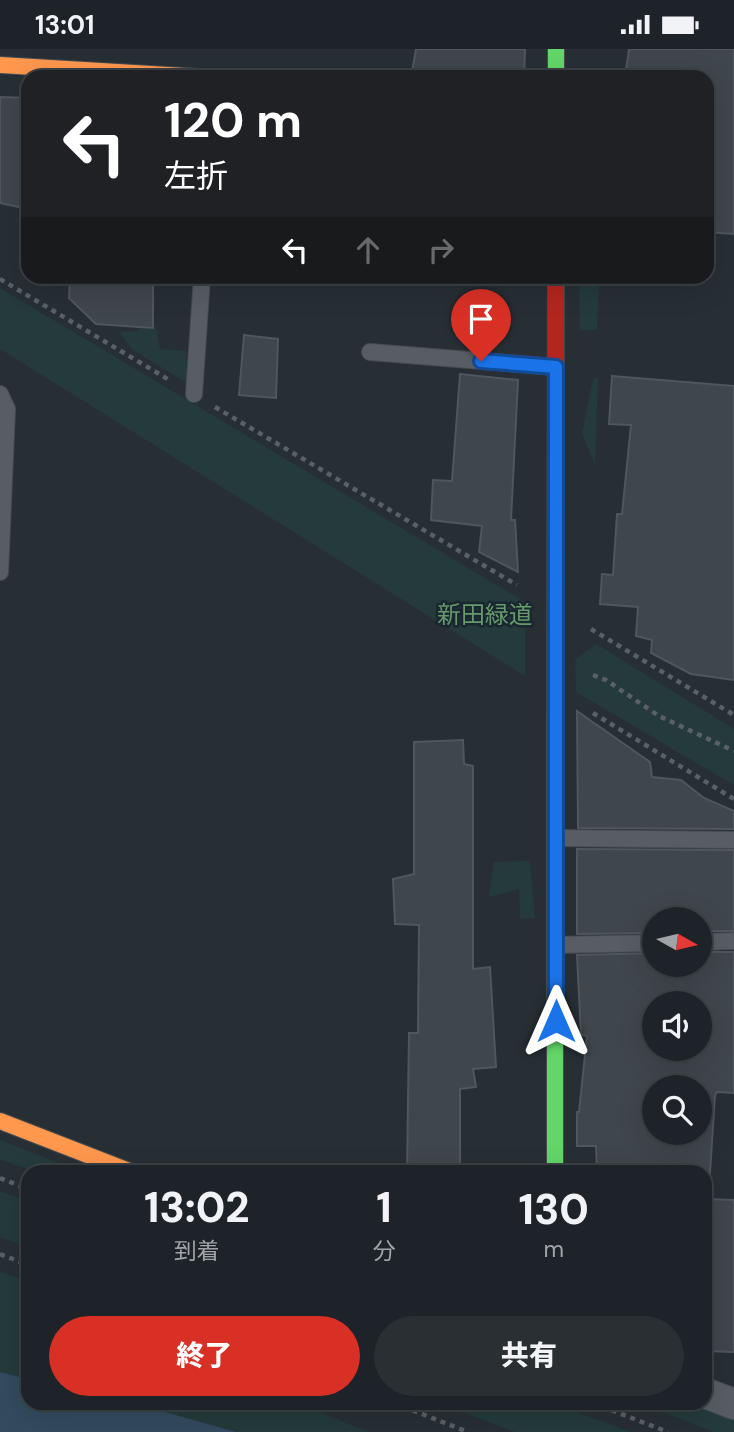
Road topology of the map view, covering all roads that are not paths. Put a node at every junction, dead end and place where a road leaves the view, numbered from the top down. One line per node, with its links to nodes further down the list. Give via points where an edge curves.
1 (556, 49): 4 (street)
2 (0, 65): 3 (street)
3 (84, 70)
4 (556, 70)
5 (202, 284): 10 (lane)
6 (556, 284): 8 (street)
7 (370, 352): 8 (lane)
8 (556, 367): 12 (street)
9 (0, 394): 11 (lane, via 7,409)
10 (194, 394)
11 (0, 572)
12 (556, 838): 13 (lane); 17 (street)
13 (734, 840)
14 (734, 941): 15 (lane)
15 (712, 942)
16 (642, 943): 17 (lane)
17 (556, 945): 20 (street)
18 (0, 1121): 19 (street)
19 (113, 1165)
20 (555, 1165)
21 (712, 1396): 22 (street)
22 (734, 1404)

